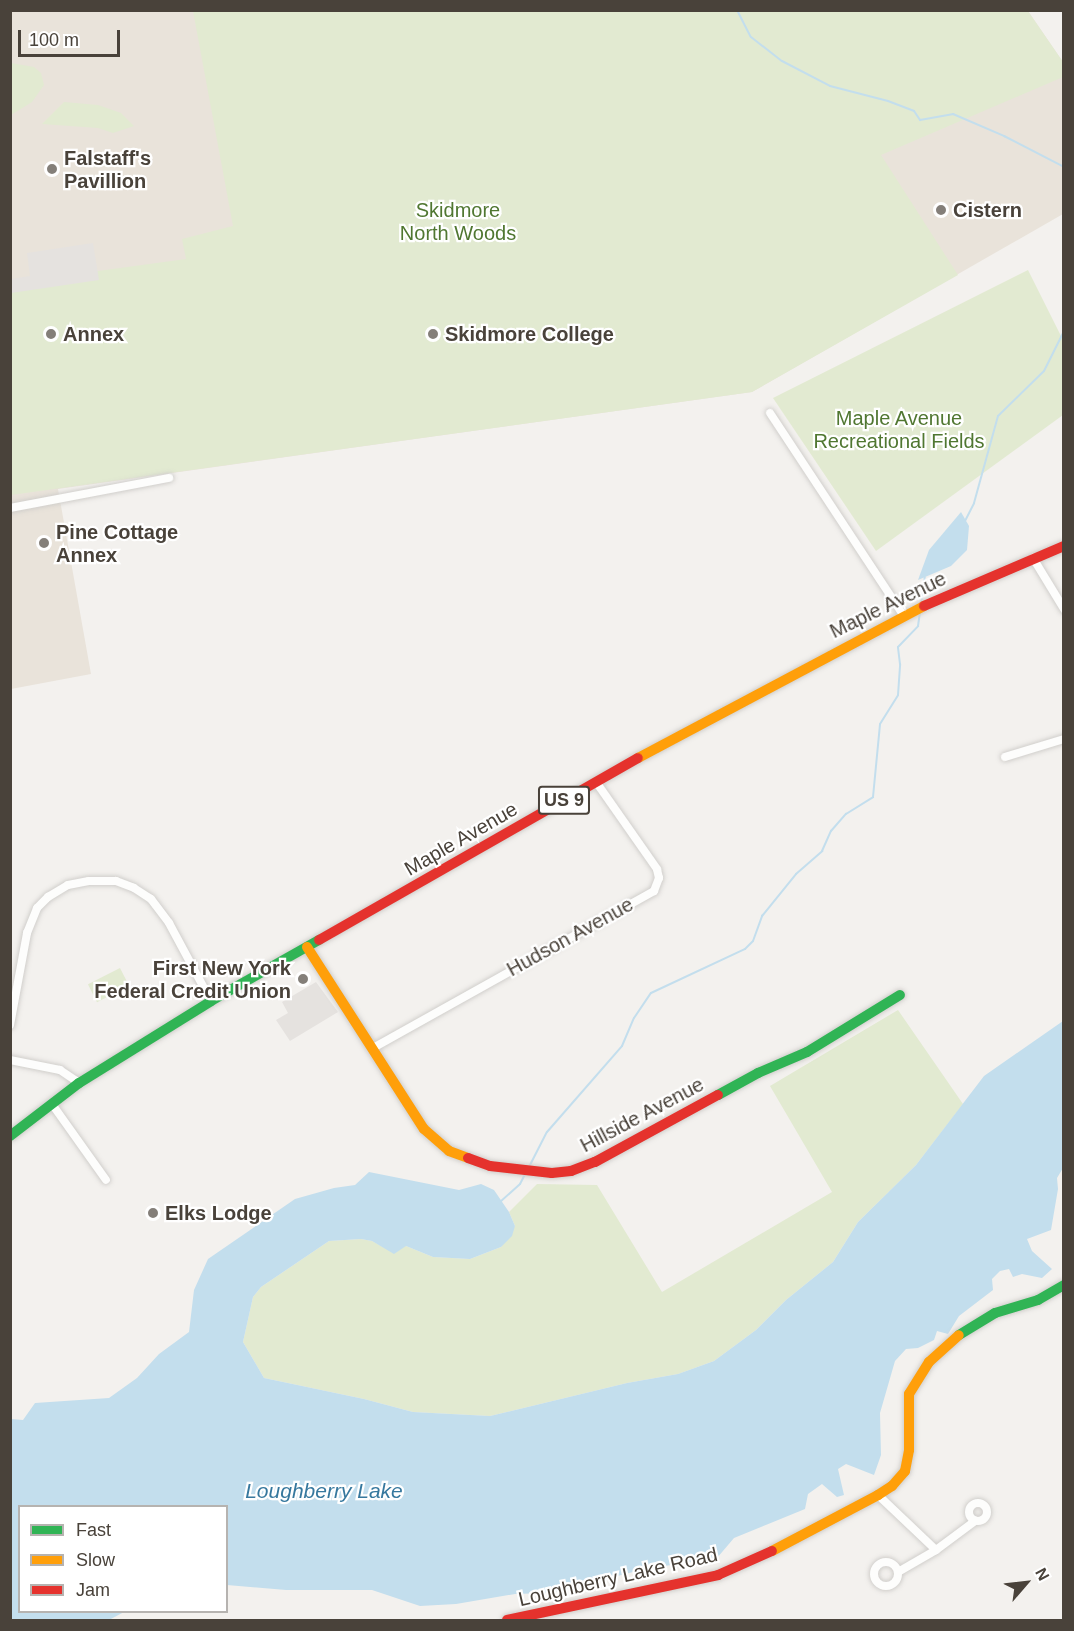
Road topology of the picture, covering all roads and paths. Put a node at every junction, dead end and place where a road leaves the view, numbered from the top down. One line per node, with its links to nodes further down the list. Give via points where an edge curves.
1 (770, 413): 7 (street)
2 (169, 478): 3 (street)
3 (10, 508)
4 (1064, 546): 5 (street, Maple Avenue / US 9)
5 (1033, 558): 6 (street); 7 (street, Maple Avenue / US 9)
6 (1064, 609)
7 (903, 615): 10 (street, Maple Avenue / US 9)
8 (1064, 739): 9 (street)
9 (1005, 757)
10 (596, 782): 11 (street, Maple Avenue / US 9); 15 (street, Hudson Avenue, via 657,869 659,878 654,891)
11 (307, 947): 13 (street, Maple Avenue / US 9); 15 (street, Hillside Avenue)
12 (900, 995): 15 (street, Hillside Avenue, via 807,1052 758,1073 595,1162 571,1171 490,1167 466,1159 424,1129)
13 (212, 1001): 14 (street, via 169,922 151,899 116,881 89,881 68,885 48,897 33,916); 17 (street, Maple Avenue / US 9)
14 (10, 1025)
15 (373, 1048)
16 (10, 1060): 17 (street, via 60,1070)
17 (79, 1083): 18 (street, US 9)
18 (52, 1104): 19 (street, US 9); 20 (street)
19 (10, 1136)
20 (106, 1180)
21 (1064, 1285): 22 (street, Loughberry Lake Road, via 1038,1300 995,1313 957,1336 929,1362 909,1394 905,1471)
22 (878, 1495): 24 (street); 26 (street, Loughberry Lake Road, via 771,1552 718,1575)
23 (975, 1521): 24 (street)
24 (936, 1550): 25 (street)
25 (898, 1572)
26 (507, 1620)

